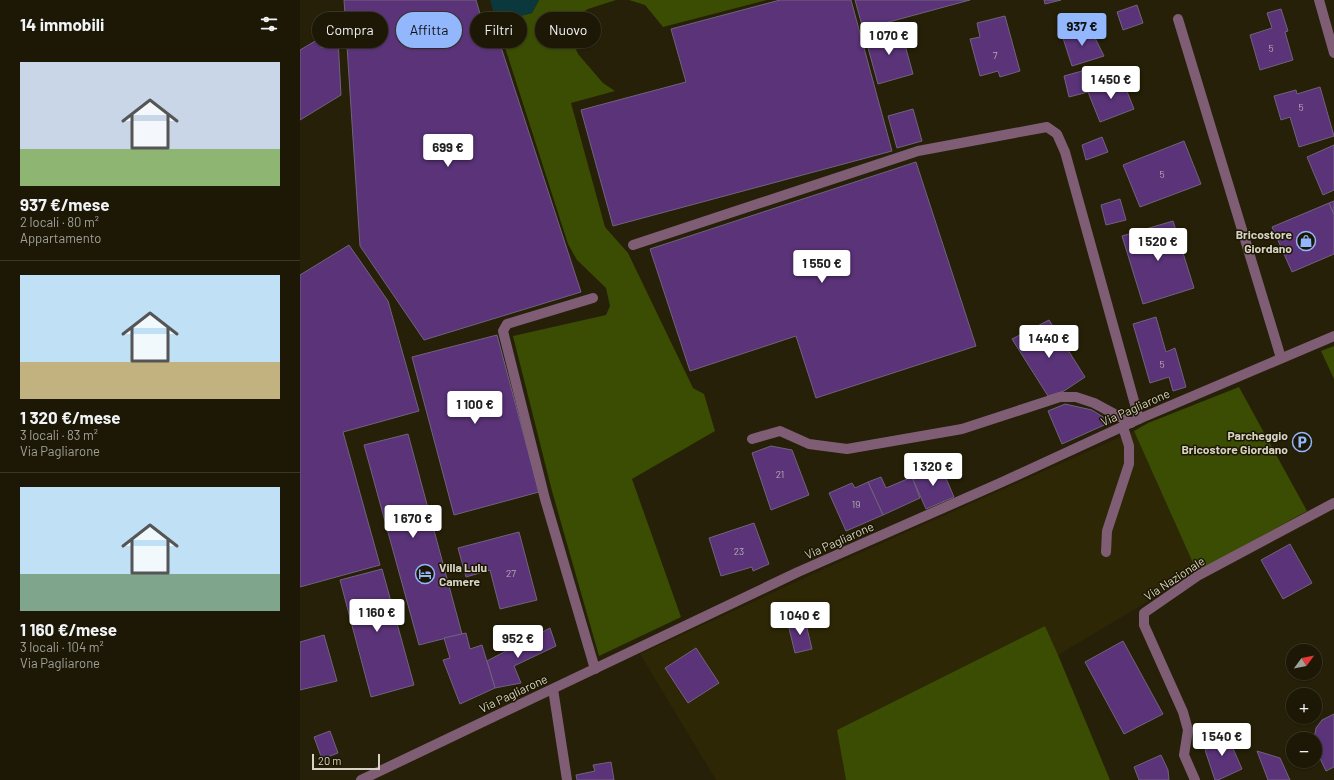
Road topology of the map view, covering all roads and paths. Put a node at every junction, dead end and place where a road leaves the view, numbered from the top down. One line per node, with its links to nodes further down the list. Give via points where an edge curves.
1 (1319, 0): 3 (street)
2 (1178, 19): 7 (street)
3 (1334, 53)
4 (633, 244): 8 (street, via 918,151 1047,127 1057,134 1065,152)
5 (593, 298): 12 (street, via 507,324 503,331 546,504)
6 (1334, 336): 7 (street, Via Pagliarone)
7 (1281, 358): 8 (street, Via Pagliarone)
8 (1131, 423): 9 (street, via 1076,397 1060,397 962,429 847,449 809,444 780,431); 11 (street, via 1129,464 1106,531); 12 (street, Via Pagliarone, via 798,572)
9 (752, 439)
10 (1334, 503): 16 (street, Via Nazionale, via 1199,575 1144,613 1144,625 1183,712 1188,730 1184,755)
11 (1106, 552)
12 (594, 669): 13 (street, Via Pagliarone)
13 (553, 689): 14 (street, Via Pagliarone); 15 (street)
14 (361, 780)
15 (567, 780)
16 (1195, 780)

